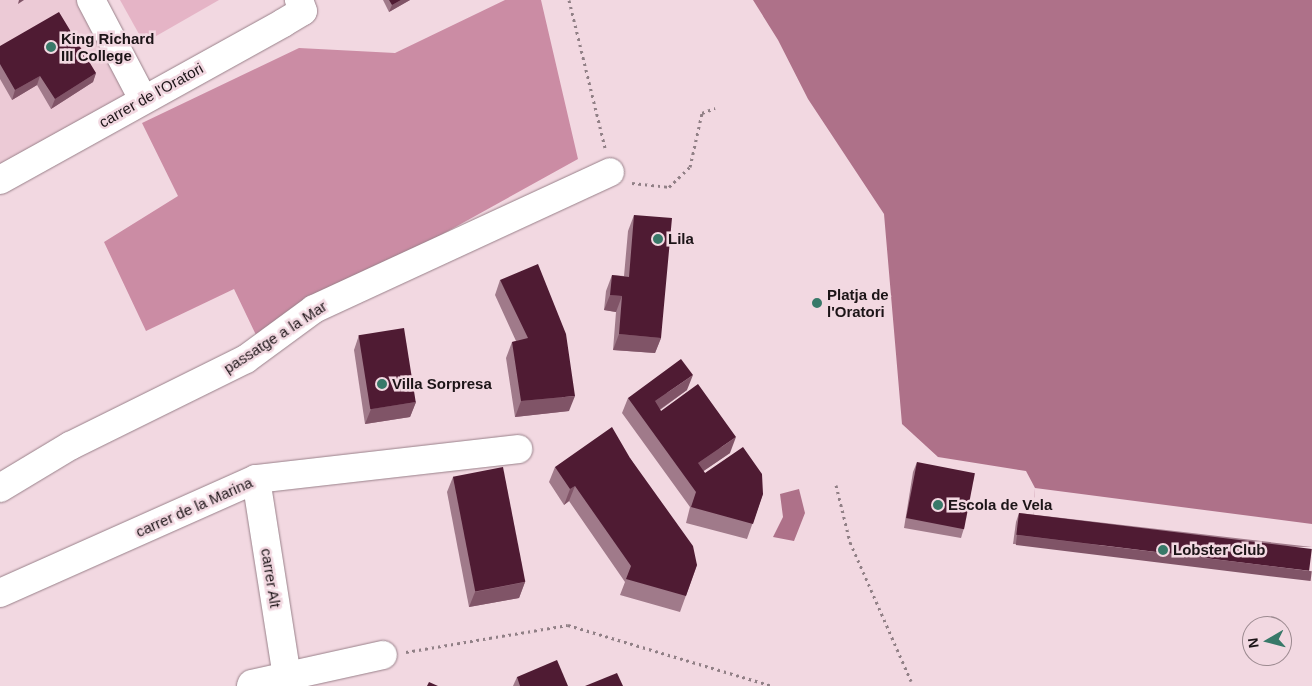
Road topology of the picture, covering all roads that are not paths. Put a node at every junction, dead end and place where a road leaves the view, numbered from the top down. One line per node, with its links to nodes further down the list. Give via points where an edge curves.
1 (92, 0): 3 (street)
2 (301, 6): 3 (street, carrer de l'Oratori)
3 (143, 99): 5 (street, carrer de l'Oratori)
4 (610, 172): 8 (street, passatge a la Mar, via 314,309 246,359 70,446)
5 (0, 180)
6 (518, 449): 7 (street, carrer de la Marina)
7 (256, 479): 9 (street, carrer de la Marina); 11 (street, carrer Alt)
8 (0, 488)
9 (0, 593)
10 (383, 655): 11 (street)
11 (287, 676): 12 (street)
12 (251, 686)

